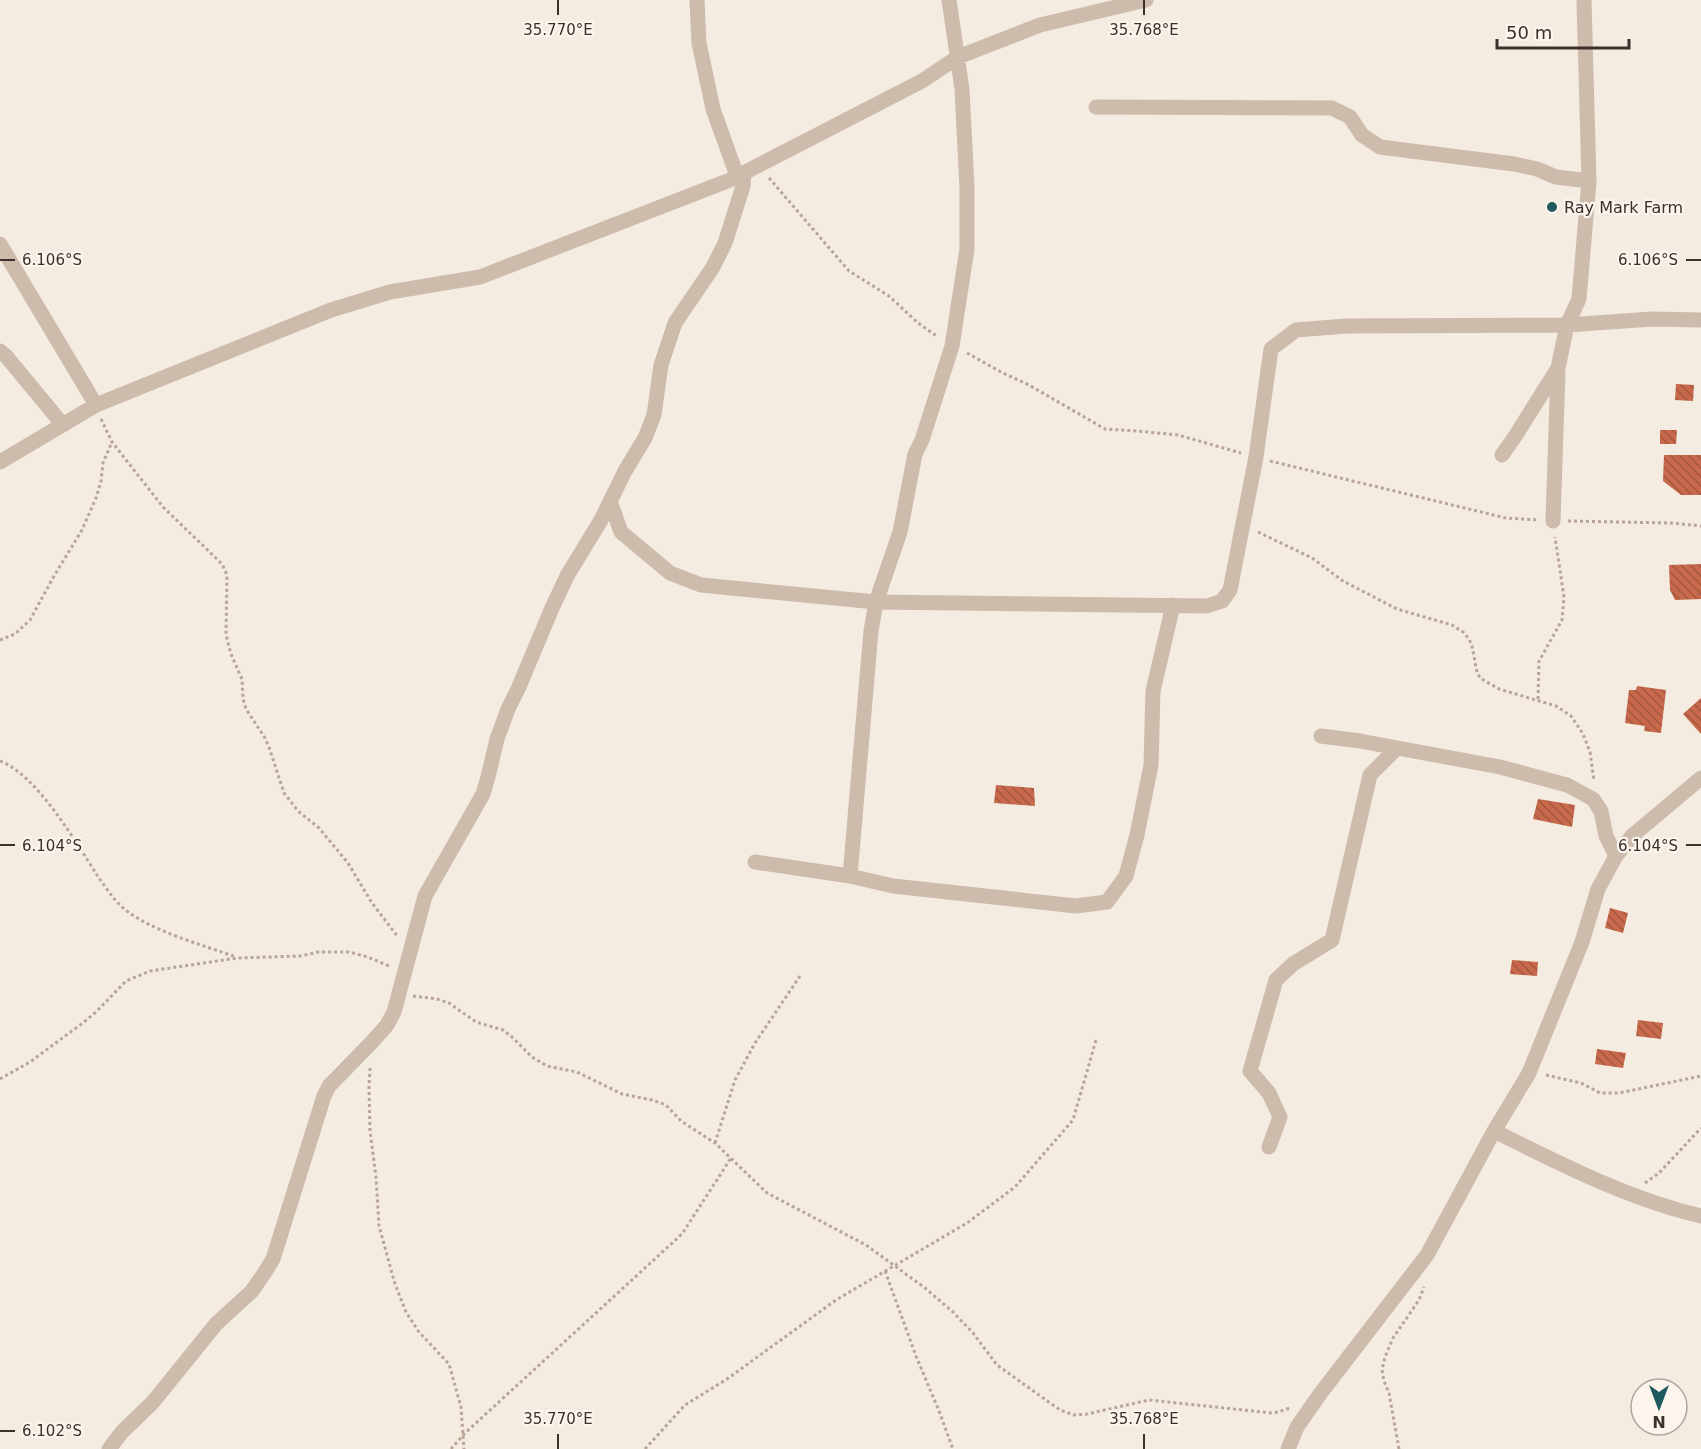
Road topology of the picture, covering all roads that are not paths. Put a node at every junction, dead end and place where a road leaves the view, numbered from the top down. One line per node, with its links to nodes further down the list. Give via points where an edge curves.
1 (697, 0): 7 (street, via 699,43 712,109)
2 (949, 0): 5 (street)
3 (1146, 0): 5 (street, via 1040,25)
4 (1584, 0): 8 (street)
5 (958, 57): 7 (street, via 922,81); 20 (street, via 967,249 952,346 915,454 900,532)
6 (1096, 107): 8 (street, via 1332,108 1350,117 1362,135 1380,147 1514,164)
7 (740, 175): 14 (street, via 480,277 390,292 331,310); 18 (street, via 743,186 725,243 675,323 661,365 654,415)
8 (1589, 182): 11 (street, via 1579,299)
9 (0, 244): 14 (street)
10 (1701, 320): 11 (street)
11 (1567, 325): 13 (street); 21 (street, via 1346,326 1296,330 1271,350 1256,457 1230,590 1222,601 1207,606)
12 (0, 351): 15 (street)
13 (1558, 368): 16 (street); 19 (street)
14 (96, 405): 15 (street)
15 (63, 425): 17 (street)
16 (1502, 454)
17 (0, 462)
18 (610, 501): 20 (street, via 621,532 670,573 700,585); 31 (street, via 552,608 500,729 483,794 424,896 394,1012 324,1096 266,1272 252,1291 216,1324)
19 (1553, 521)
20 (876, 602): 21 (street); 27 (street)
21 (1173, 605): 27 (street, via 1154,691 1150,765 1137,835 1126,876 1107,902 1076,906 893,886)
22 (1321, 736): 23 (street)
23 (1397, 748): 25 (street, via 1500,767 1568,785 1593,799); 29 (street, via 1370,775 1332,940 1293,964 1276,980 1250,1071 1269,1094 1280,1118)
24 (1701, 778): 25 (street, via 1632,837)
25 (1616, 856): 28 (street, via 1599,889 1529,1073)
26 (755, 862): 27 (street)
27 (850, 876)
28 (1494, 1131): 30 (street, via 1628,1193); 32 (street, via 1426,1255 1320,1394 1297,1427)
29 (1269, 1147)
30 (1701, 1216)
31 (110, 1449)
32 (1288, 1449)

